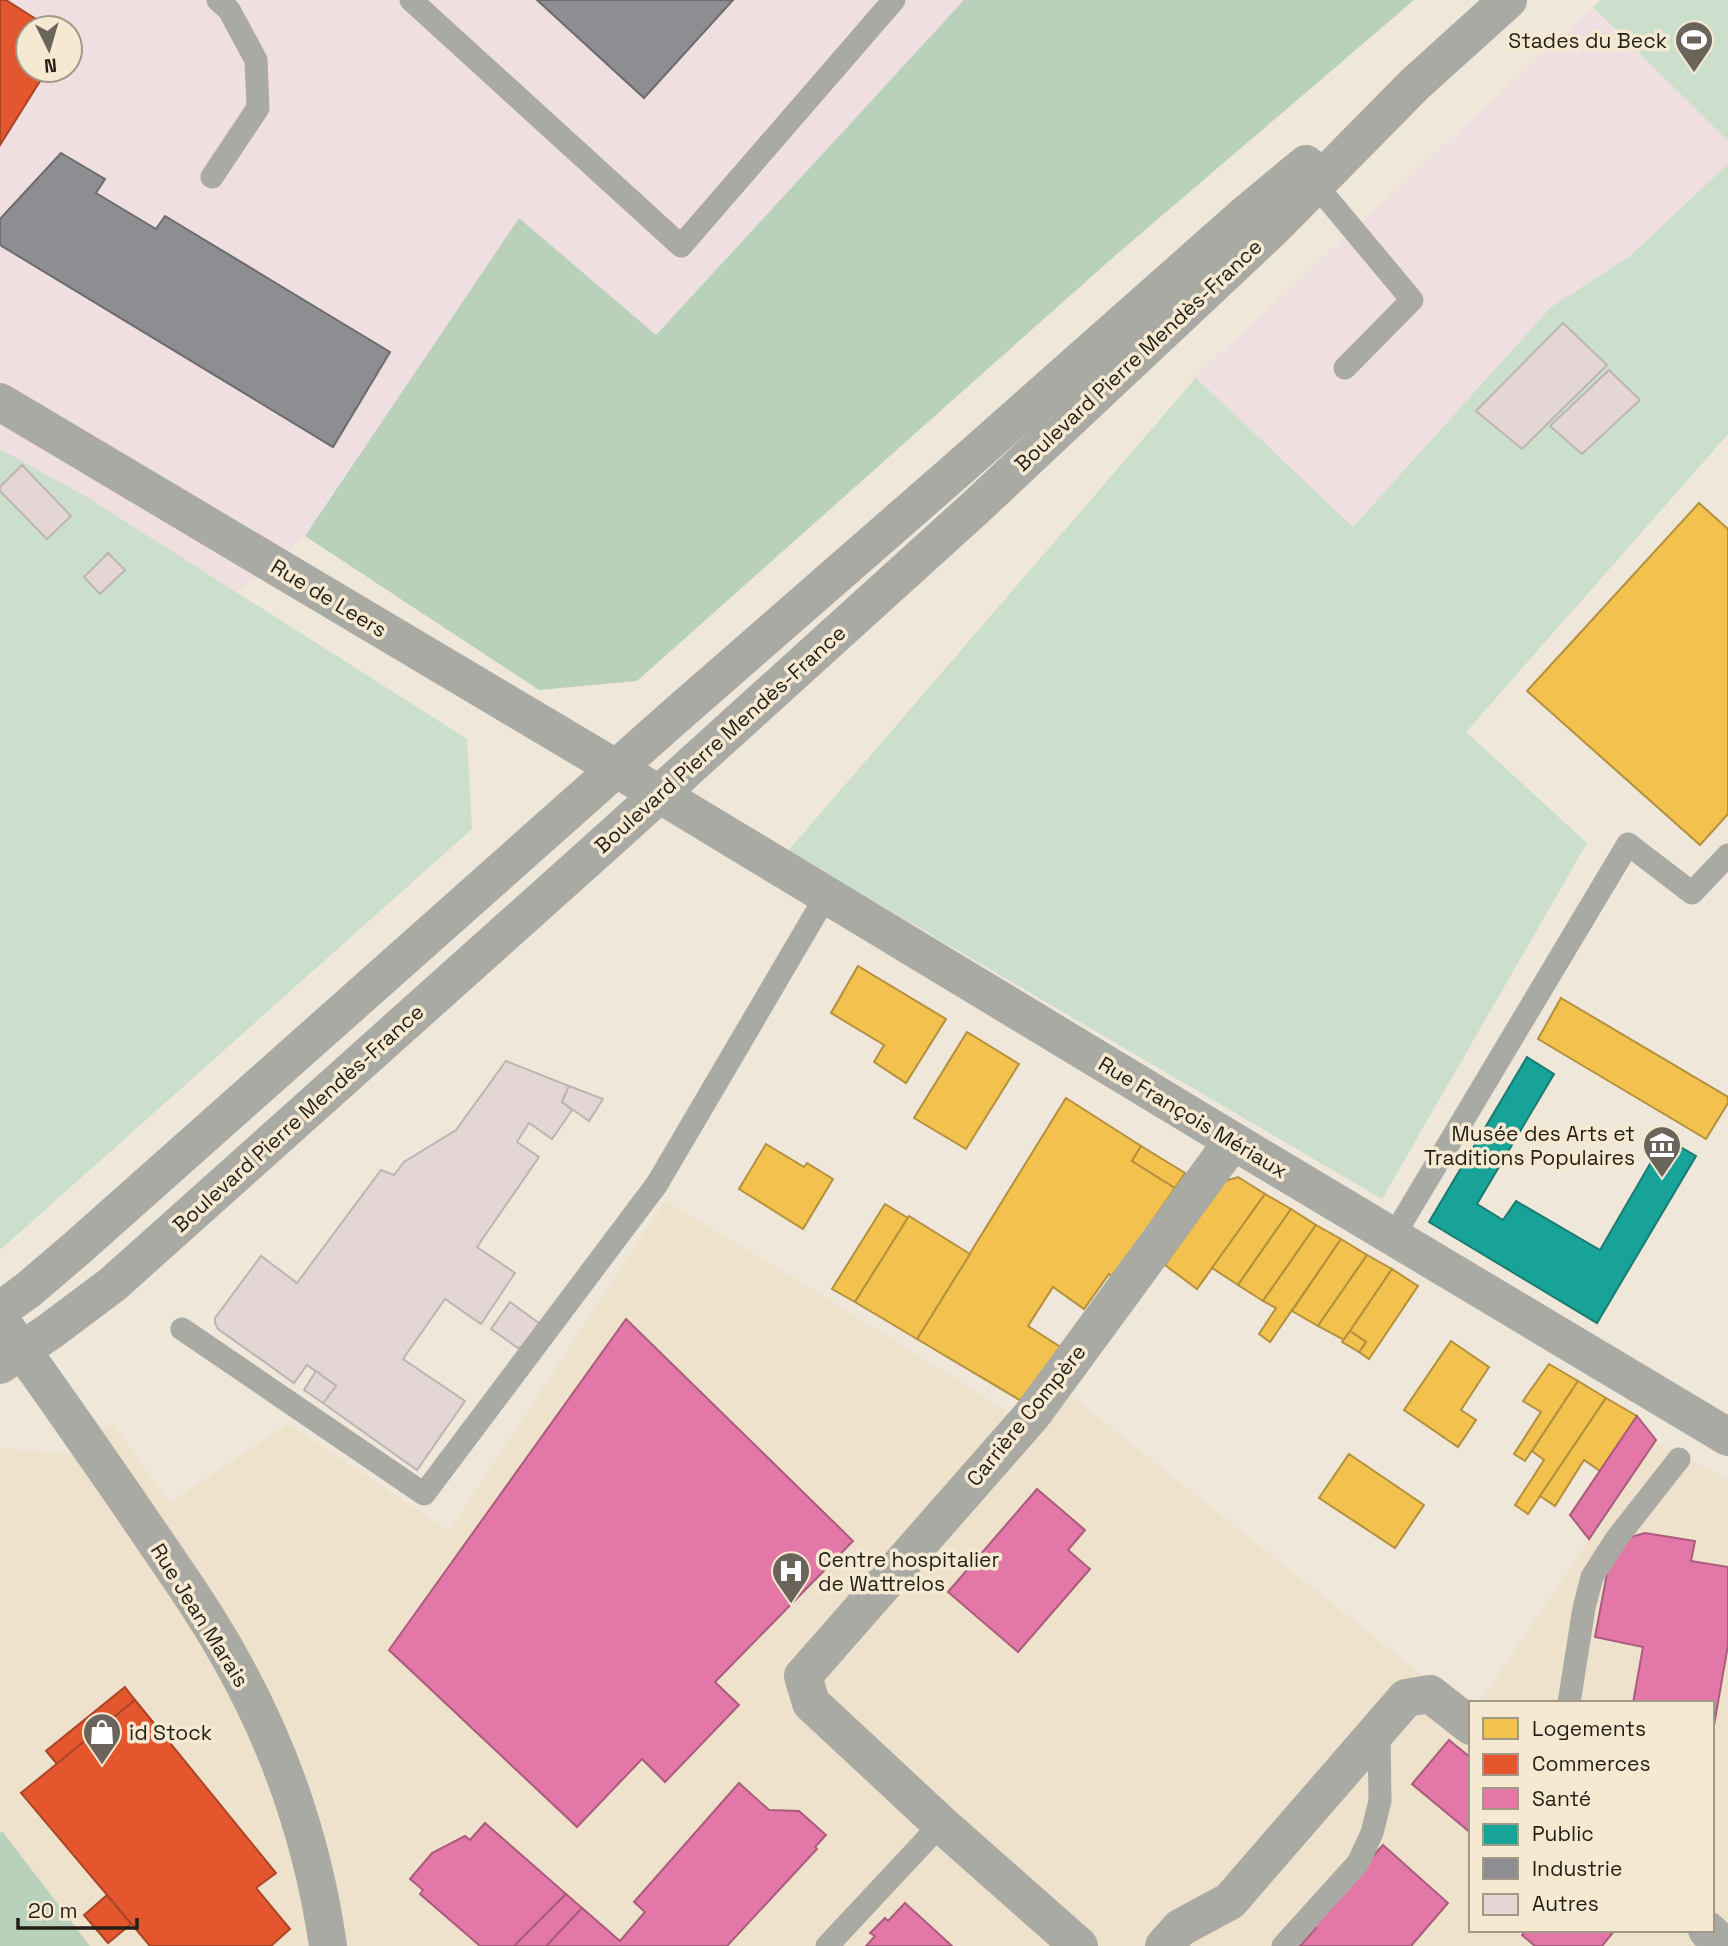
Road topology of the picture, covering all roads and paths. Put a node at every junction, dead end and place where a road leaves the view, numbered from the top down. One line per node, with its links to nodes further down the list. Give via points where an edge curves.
1 (218, 0): 6 (lane, via 229,10 256,60 258,108)
2 (411, 0): 3 (lane, via 681,246)
3 (894, 0)
4 (1507, 0): 5 (street, Boulevard Pierre Mendès-France)
5 (1309, 176): 7 (lane, via 1412,300); 9 (street, Boulevard Pierre Mendès-France, via 1247,213); 10 (street, Boulevard Pierre Mendès-France, via 1275,226 975,508)
6 (212, 177)
7 (1345, 368)
8 (0, 402): 9 (street, Rue de Leers)
9 (615, 769): 10 (street, Rue de Leers); 15 (street, Boulevard Pierre Mendès-France, via 76,1249)
10 (659, 794): 12 (street, Rue François Mériaux); 18 (street, Boulevard Pierre Mendès-France, via 113,1284)
11 (1728, 855): 14 (lane, via 1692,893 1628,844)
12 (826, 896): 13 (street, Rue François Mériaux); 17 (lane, via 657,1184 424,1494)
13 (1233, 1141): 14 (street, Rue François Mériaux); 24 (street, Carrière Compère, via 1032,1415 803,1676 811,1703)
14 (1392, 1237): 19 (street, Rue François Mériaux)
15 (0, 1310)
16 (0, 1319): 18 (street, Rue Jean Marais)
17 (182, 1329)
18 (11, 1358): 26 (street, Rue Jean Marais, via 191,1594 235,1666 273,1745 305,1836)
19 (1728, 1437)
20 (1679, 1459): 21 (lane, via 1592,1577)
21 (1569, 1701)
22 (1469, 1724): 23 (street, via 1430,1694 1406,1698)
23 (1379, 1729): 29 (street, via 1230,1901 1180,1927); 30 (lane, via 1380,1801 1372,1833 1357,1863)
24 (941, 1824): 27 (lane); 28 (street)
25 (1709, 1932): 31 (street)
26 (328, 1946)
27 (827, 1946)
28 (1079, 1946)
29 (1164, 1946)
30 (1283, 1946)
31 (1725, 1946)

